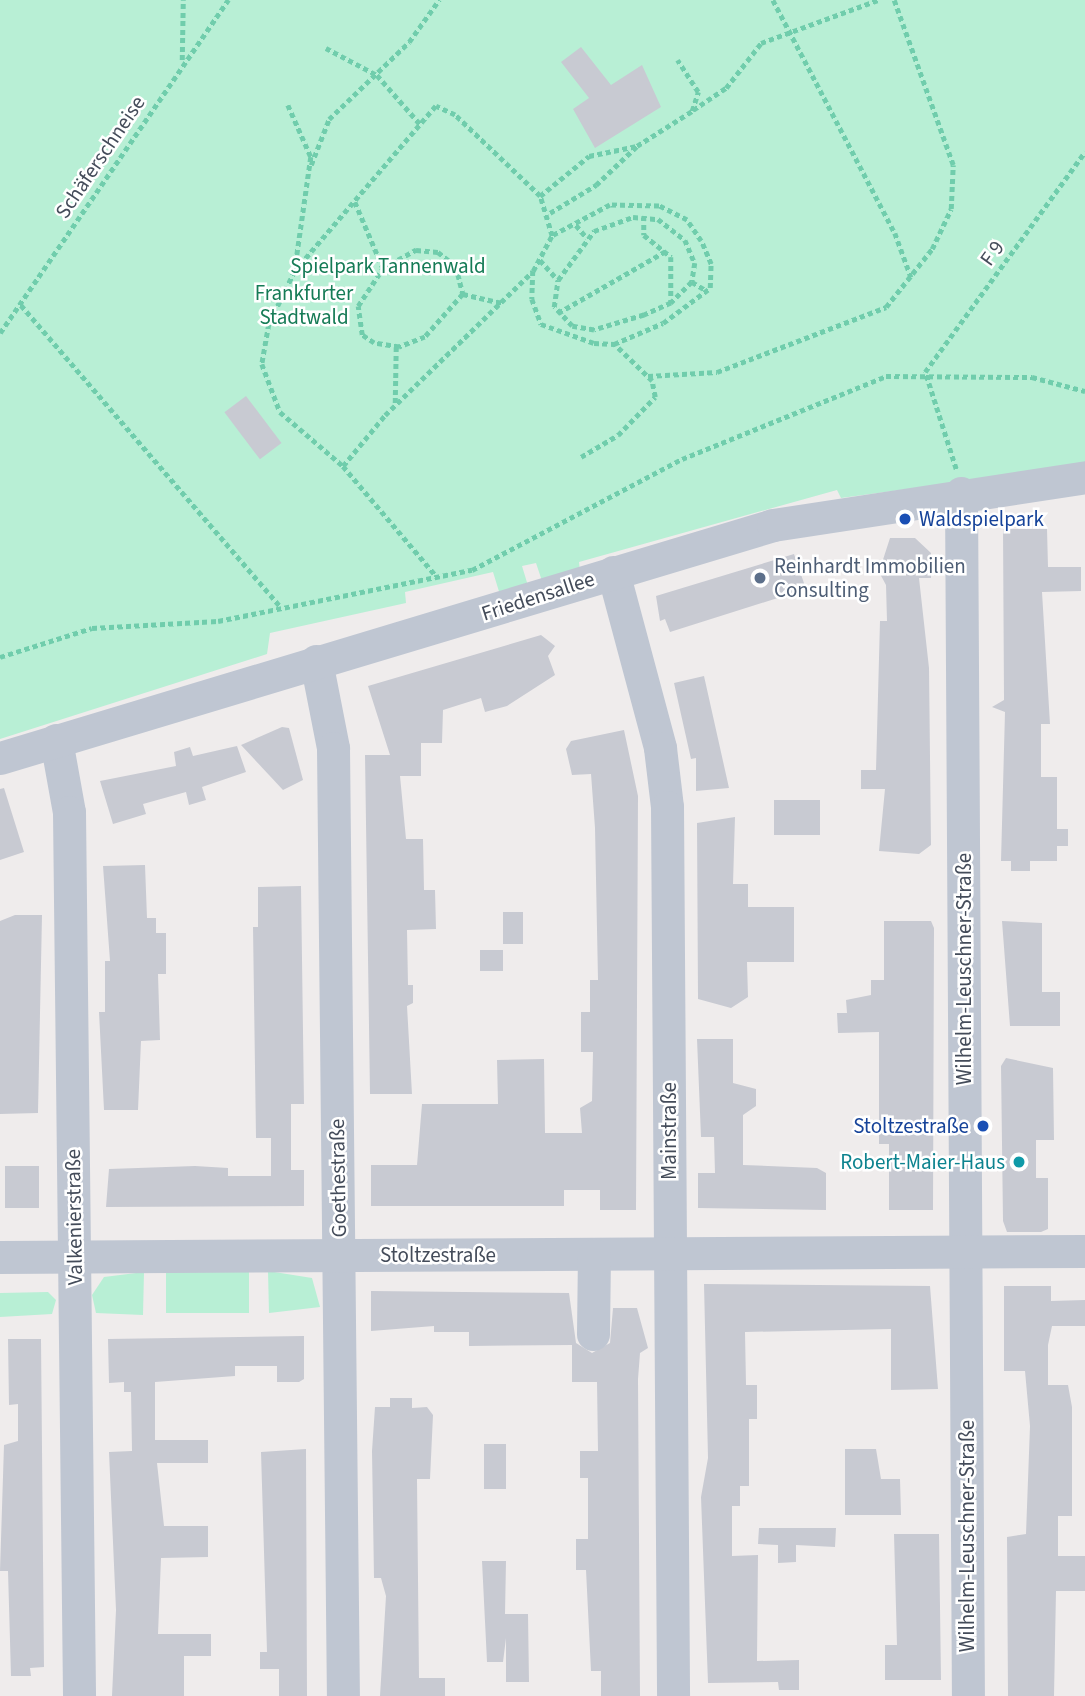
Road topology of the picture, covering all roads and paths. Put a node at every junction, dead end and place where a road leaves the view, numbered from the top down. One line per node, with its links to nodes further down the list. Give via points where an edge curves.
1 (183, 0): 10 (path)
2 (228, 0): 10 (path, Schäferschneise)
3 (439, 0): 11 (path)
4 (773, 0): 7 (path)
5 (878, 0): 7 (path)
6 (894, 0): 31 (path, via 953,165 951,209)
7 (784, 31): 13 (path, via 761,43 726,88); 31 (path, via 895,233)
8 (326, 48): 11 (path)
9 (677, 60): 13 (path, via 698,92)
10 (182, 61): 38 (path, Schäferschneise)
11 (377, 75): 14 (path); 17 (path, via 329,119)
12 (288, 105): 17 (path)
13 (692, 111): 15 (path)
14 (421, 125): 18 (path, via 436,106 455,115); 19 (path)
15 (638, 146): 18 (path, via 589,156); 21 (path, via 596,184)
16 (1085, 152): 45 (path, F 9)
17 (312, 165): 29 (path)
18 (540, 196): 21 (path)
19 (355, 201): 28 (path); 29 (path)
20 (650, 204): 22 (path); 23 (path, via 610,205); 34 (path, via 687,220 701,241 711,264)
21 (550, 213): 24 (path)
22 (646, 216): 25 (path, via 605,223); 26 (path, via 644,235); 33 (path, via 685,240 695,263)
23 (576, 225): 24 (path); 25 (path)
24 (552, 236): 27 (path)
25 (587, 238): 32 (path)
26 (666, 251): 37 (path, via 673,270); 39 (path)
27 (540, 260): 30 (path); 32 (path)
28 (383, 268): 35 (path, via 416,250 438,252 456,266); 44 (path, via 362,295 359,322 374,343)
29 (295, 271): 50 (path, via 269,324 262,363 281,412)
30 (533, 271): 36 (path); 42 (path, via 532,299 541,324)
31 (912, 278): 46 (path, via 886,307 717,372)
32 (558, 279): 39 (path)
33 (692, 282): 34 (path); 37 (path)
34 (707, 291): 43 (path, via 663,323)
35 (463, 294): 36 (path); 44 (path, via 440,327)
36 (503, 303): 48 (path)
37 (671, 303): 40 (path)
38 (21, 305): 41 (path, Schäferschneise); 55 (path)
39 (558, 313): 40 (path, via 572,326)
40 (594, 330): 42 (path)
41 (0, 333)
42 (594, 342): 43 (path)
43 (614, 344): 46 (path)
44 (396, 347): 48 (path)
45 (925, 372): 47 (path, via 1032,377); 52 (path); 54 (path, via 886,376 682,459 472,570)
46 (648, 376): 49 (path, via 657,389 649,409)
47 (1085, 391)
48 (396, 404): 50 (path)
49 (581, 457)
50 (343, 466): 54 (path)
51 (1085, 477): 52 (street, Friedensallee)
52 (961, 493): 53 (street, Friedensallee, via 802,517); 60 (street, Wilhelm-Leuschner-Straße)
53 (613, 572): 57 (street, Friedensallee); 64 (street, Mainstraße, via 665,774)
54 (438, 578): 55 (path)
55 (281, 606): 56 (path, via 218,621 92,628)
56 (0, 657)
57 (316, 661): 58 (street, Friedensallee); 62 (street, Goethestraße, via 333,748)
58 (56, 740): 59 (street, Friedensallee); 66 (street, Valkenierstraße, via 69,812)
59 (0, 758)
60 (966, 1250): 61 (street, Stoltzestraße); 64 (street, Stoltzestraße, via 947,1255); 71 (street, Wilhelm-Leuschner-Straße)
61 (1085, 1251)
62 (339, 1254): 63 (street, Stoltzestraße); 66 (street, Stoltzestraße); 69 (street, Goethestraße)
63 (594, 1255): 64 (street, Stoltzestraße); 67 (street)
64 (670, 1256): 70 (street, Mainstraße)
65 (0, 1257): 66 (street, Stoltzestraße)
66 (75, 1257): 68 (street, Valkenierstraße)
67 (593, 1334)
68 (79, 1696)
69 (343, 1696)
70 (673, 1696)
71 (968, 1696)

